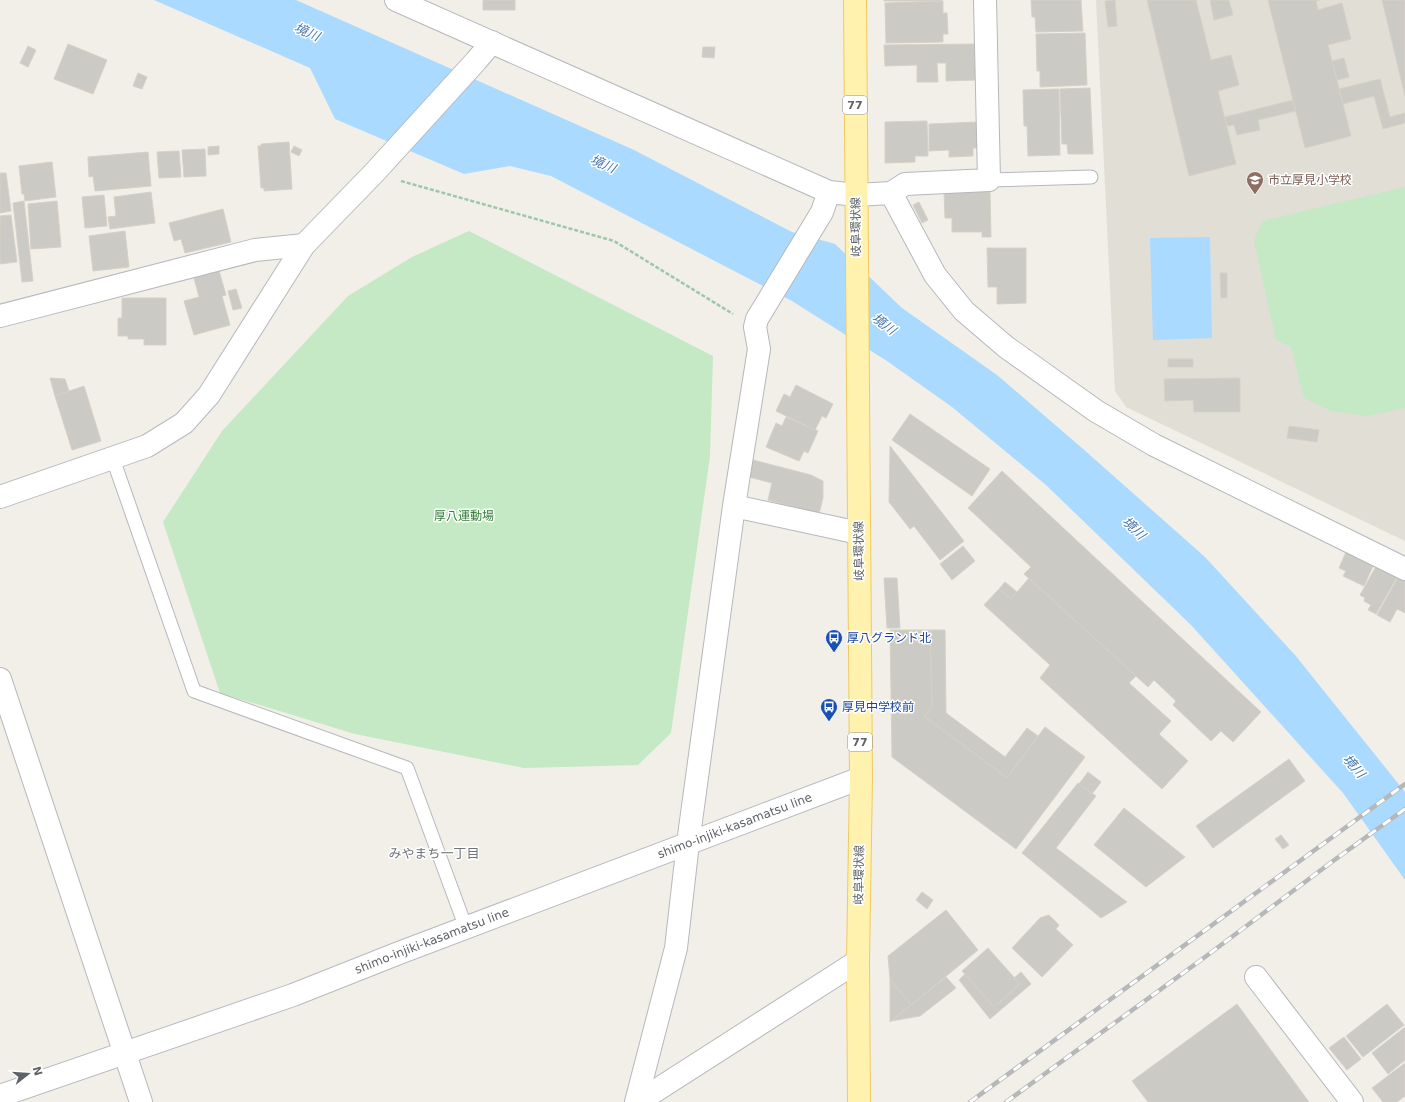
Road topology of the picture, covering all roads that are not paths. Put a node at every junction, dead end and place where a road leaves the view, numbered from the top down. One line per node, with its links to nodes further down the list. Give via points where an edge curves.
1 (396, 0): 4 (street)
2 (855, 0): 9 (main road, 岐阜環状線 / 77)
3 (985, 0): 6 (street)
4 (492, 42): 8 (street); 10 (street)
5 (1091, 177): 6 (lane)
6 (989, 180): 7 (street, via 905,184)
7 (891, 193): 9 (street); 16 (street, via 935,275 964,311 1006,347 1096,411 1154,445)
8 (825, 202): 9 (street); 14 (street, via 756,323 759,349)
9 (856, 202): 15 (main road, 岐阜環状線 / 77)
10 (304, 246): 11 (street, via 256,250); 12 (street, via 209,395 184,423 147,446)
11 (0, 316)
12 (113, 459): 13 (street); 20 (lane, via 194,691 407,768)
13 (0, 497)
14 (734, 506): 15 (street); 19 (street)
15 (859, 533): 18 (main road, 岐阜環状線 / 77)
16 (1405, 569)
17 (0, 679): 23 (street)
18 (861, 778): 19 (street, shimo-injiki-kasamatsu line); 21 (main road, 岐阜環状線 / 77)
19 (688, 843): 20 (street, shimo-injiki-kasamatsu line); 26 (street, via 676,948)
20 (466, 928): 23 (street, shimo-injiki-kasamatsu line, via 293,996)
21 (858, 961): 26 (street); 27 (main road, 岐阜環状線 / 77)
22 (1256, 977): 28 (street)
23 (124, 1052): 24 (street, shimo-injiki-kasamatsu line); 25 (street)
24 (0, 1096)
25 (141, 1102)
26 (637, 1102)
27 (859, 1102)
28 (1352, 1102)

